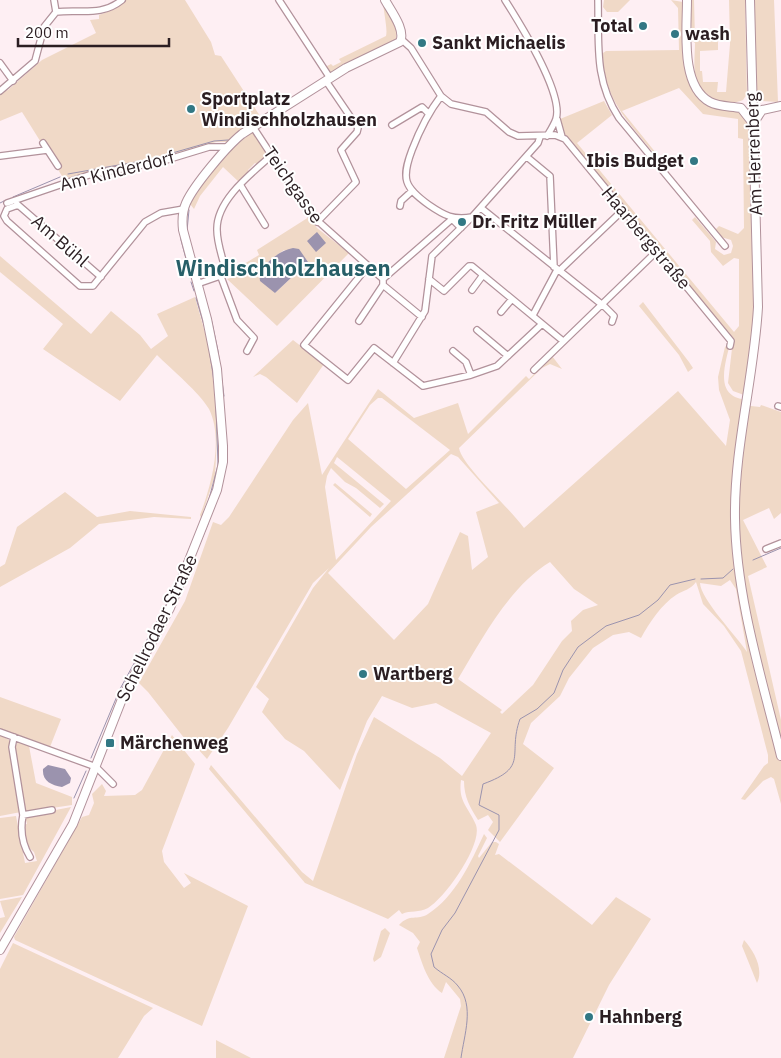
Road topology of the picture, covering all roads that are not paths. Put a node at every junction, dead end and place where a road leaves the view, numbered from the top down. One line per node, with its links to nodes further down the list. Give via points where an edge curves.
1 (54, 0): 9 (street)
2 (122, 0): 9 (street, via 98,12)
3 (279, 0): 12 (street)
4 (385, 0): 10 (street, via 400,30)
5 (505, 0): 20 (street, via 534,44 553,92)
6 (598, 0): 46 (street, via 599,68 607,98 619,118)
7 (686, 0): 17 (street, via 689,69 693,85 711,103)
8 (750, 2): 14 (street, Am Herrenberg)
9 (56, 12): 13 (street, via 44,28 35,61)
10 (401, 40): 12 (street, Schellrodaer Straße); 16 (street, via 411,48)
11 (0, 63): 13 (street)
12 (328, 79): 23 (street, Schellrodaer Straße); 43 (street, via 358,128 341,150 356,182)
13 (13, 81): 15 (street)
14 (751, 90): 17 (street, via 746,101); 18 (street, via 756,101); 21 (street, Am Herrenberg)
15 (0, 91)
16 (441, 96): 19 (street); 24 (street, via 453,106 486,112 518,136)
17 (734, 106): 21 (street, via 745,110)
18 (778, 106): 21 (street, via 762,110)
19 (428, 113): 22 (street, via 422,107); 34 (street, via 405,166)
20 (556, 119): 24 (street); 25 (street)
21 (753, 124): 78 (street, Am Herrenberg, via 758,307 754,358 736,474 736,536 746,609)
22 (392, 125)
23 (254, 126): 27 (street, Schellrodaer Straße); 29 (street, Teichgasse)
24 (544, 136): 25 (street); 31 (street)
25 (562, 136): 40 (street, Haarbergstraße)
26 (43, 143): 28 (street)
27 (229, 147): 36 (street, Am Kinderdorf, via 209,147 89,176); 39 (street, Schellrodaer Straße, via 190,195)
28 (47, 150): 30 (street); 32 (street)
29 (272, 155): 33 (street); 43 (street, Teichgasse)
30 (0, 156)
31 (527, 157): 38 (street); 49 (street, via 550,176)
32 (58, 166)
33 (240, 186): 44 (street); 52 (street, via 225,206 218,223 218,243 224,268)
34 (412, 191): 37 (street); 42 (street)
35 (7, 203): 36 (street, Am Kinderdorf)
36 (16, 203): 51 (street, Am Bühl); 51 (street, Am Bühl, via 4,213 7,221 80,286 94,286)
37 (400, 206)
38 (481, 208): 41 (street); 49 (street)
39 (184, 209): 51 (street, Am Bühl, via 162,213 148,220); 55 (street, Schellrodaer Straße, via 183,230)
40 (623, 210): 47 (street, Haarbergstraße); 49 (street)
41 (472, 217): 42 (street); 45 (street)
42 (452, 219): 45 (street); 54 (street)
43 (317, 222): 48 (street, Teichgasse)
44 (265, 225)
45 (461, 228): 53 (street, via 432,256)
46 (725, 246)
47 (657, 251): 58 (street); 67 (street, Haarbergstraße, via 731,341)
48 (368, 266): 54 (street, Teichgasse); 71 (street, via 304,344 348,380 374,348)
49 (557, 269): 58 (street); 60 (street)
50 (483, 275): 53 (street, via 470,265 444,290); 56 (street); 57 (street)
51 (101, 277)
52 (220, 277): 55 (street); 68 (street, via 237,320 254,338)
53 (429, 279): 61 (street)
54 (383, 282): 61 (street, Teichgasse); 62 (street)
55 (197, 284): 79 (street, Schellrodaer Straße, via 214,349 219,387 223,446 220,476 178,591 124,694)
56 (472, 290)
57 (512, 299): 59 (street); 60 (street)
58 (601, 305): 63 (street, via 614,316); 66 (street)
59 (501, 312)
60 (533, 316): 64 (street)
61 (422, 317): 71 (street)
62 (359, 320)
63 (612, 322)
64 (542, 324): 66 (street); 70 (street)
65 (477, 330): 70 (street)
66 (563, 341): 72 (street)
67 (730, 346)
68 (247, 351)
69 (453, 351): 73 (street, via 466,362)
70 (508, 356): 73 (street, via 497,366)
71 (393, 362): 73 (street, via 427,387)
72 (534, 370)
73 (471, 375)
74 (781, 543): 75 (street)
75 (766, 549)
76 (0, 732): 77 (street)
77 (14, 737): 79 (street); 82 (street, via 12,747)
78 (781, 756)
79 (96, 767): 80 (street); 84 (street, Schellrodaer Straße, via 73,824)
80 (113, 784)
81 (52, 810): 82 (street)
82 (22, 815): 83 (street, via 24,847)
83 (30, 857)
84 (0, 950)

